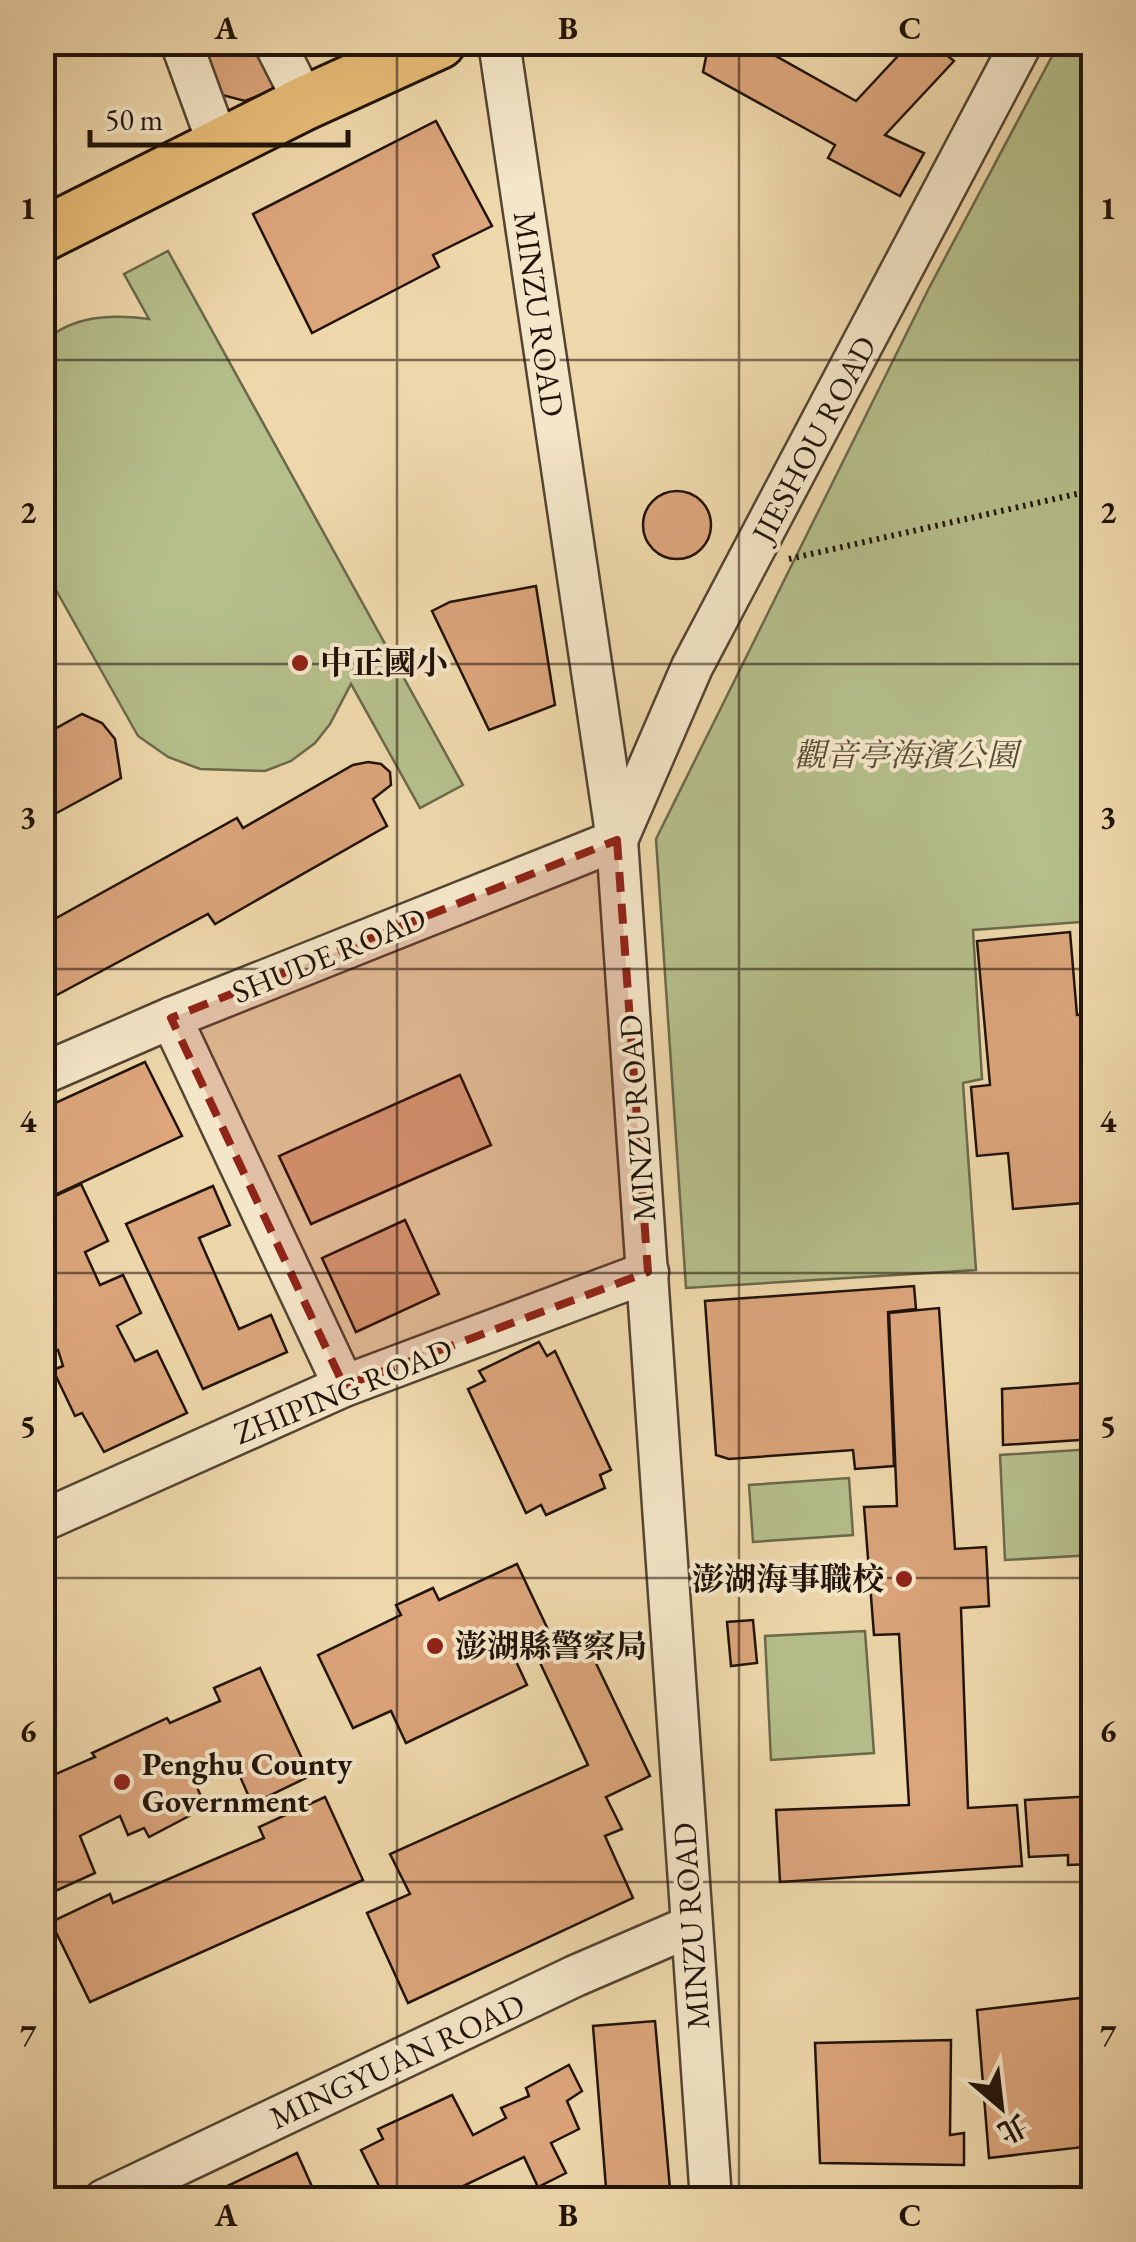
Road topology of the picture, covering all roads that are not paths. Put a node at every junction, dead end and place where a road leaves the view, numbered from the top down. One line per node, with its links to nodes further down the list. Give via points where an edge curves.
1 (181, 42): 7 (street)
2 (274, 42): 6 (street)
3 (440, 42): 6 (main road)
4 (499, 42): 9 (street, MINZU ROAD)
5 (1022, 42): 9 (street, JIESHOU ROAD, via 692,667)
6 (305, 103): 7 (main road)
7 (218, 146): 8 (main road)
8 (42, 235)
9 (617, 840): 10 (street, SHUDE ROAD); 12 (street, MINZU ROAD)
10 (172, 1018): 11 (street, SHUDE ROAD); 13 (street)
11 (42, 1074)
12 (648, 1272): 13 (street, ZHIPING ROAD); 15 (street, MINZU ROAD)
13 (344, 1386): 14 (street, ZHIPING ROAD)
14 (42, 1521)
15 (691, 1926): 16 (street, MINGYUAN ROAD); 17 (street, MINZU ROAD)
16 (104, 2200)
17 (711, 2200)

